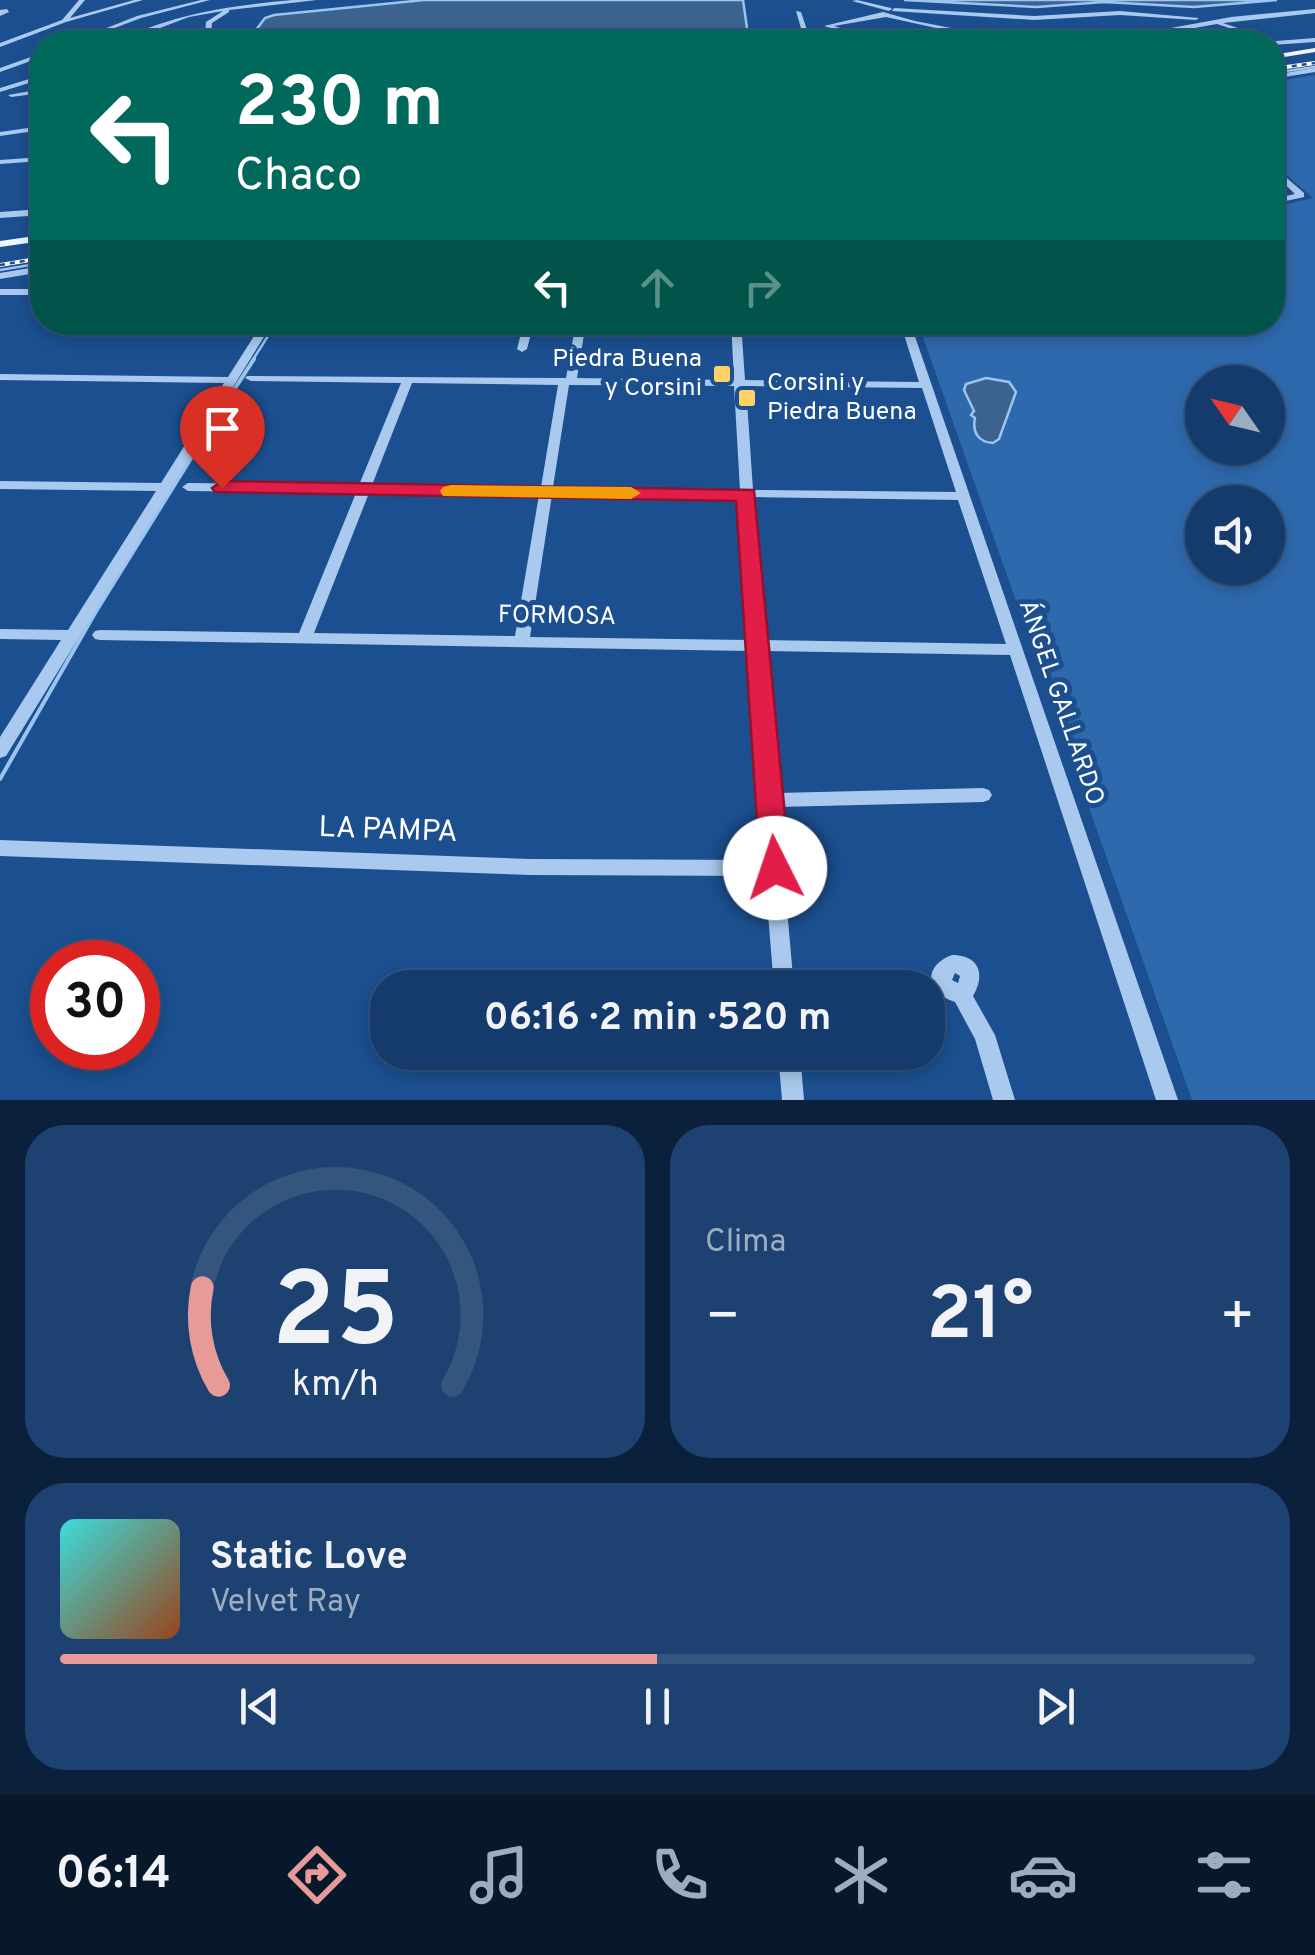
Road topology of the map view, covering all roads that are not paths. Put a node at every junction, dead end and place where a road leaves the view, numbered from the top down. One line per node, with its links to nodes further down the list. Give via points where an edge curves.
1 (82, 0): 8 (street)
2 (140, 0): 9 (street)
3 (198, 0): 18 (street)
4 (207, 0): 19 (street)
5 (314, 0): 7 (street)
6 (854, 0): 11 (street)
7 (252, 4): 14 (street); 16 (street)
8 (71, 10): 9 (street); 13 (street)
9 (98, 11): 13 (street)
10 (1315, 12): 12 (street)
11 (890, 13): 15 (street, via 1120,13); 22 (street, via 827,26); 23 (street)
12 (1238, 20): 15 (street); 15 (street)
13 (64, 21): 17 (street)
14 (173, 21): 16 (street); 20 (street)
15 (1201, 21): 24 (street); 25 (street)
16 (209, 22): 21 (street)
17 (40, 30)
18 (96, 30)
19 (104, 30)
20 (150, 30)
21 (208, 30)
22 (841, 30)
23 (959, 30)
24 (1164, 30)
25 (1231, 30)
26 (30, 34): 29 (street)
27 (1315, 40): 28 (street)
28 (1285, 42)
29 (0, 45)
30 (1315, 49): 31 (main road)
31 (1285, 54)
32 (30, 61): 34 (street)
33 (1315, 70): 35 (street)
34 (0, 72)
35 (1285, 75)
36 (30, 82): 38 (street)
37 (30, 91): 38 (street)
38 (0, 93)
39 (30, 130): 40 (street)
40 (0, 134)
41 (30, 161): 42 (street)
42 (0, 162)
43 (1285, 180): 44 (street, via 1301,195)
44 (1285, 199)
45 (30, 213): 46 (street)
46 (0, 215)
47 (30, 238): 48 (main road)
48 (0, 242)
49 (30, 271): 50 (street)
50 (0, 276)
51 (0, 292): 52 (street)
52 (30, 292)
53 (260, 335): 61 (street)
54 (526, 335): 58 (street)
55 (577, 335): 63 (street)
56 (737, 335): 64 (street)
57 (910, 335): 65 (street, ÁNGEL GALLARDO)
58 (522, 349)
59 (0, 377): 61 (street)
60 (252, 378): 62 (street)
61 (233, 380): 67 (street)
62 (408, 380): 63 (street); 69 (street)
63 (567, 382): 64 (street); 70 (street)
64 (739, 383): 65 (street); 71 (street)
65 (927, 385): 72 (street, ÁNGEL GALLARDO)
66 (0, 485): 67 (street)
67 (165, 487): 74 (street)
68 (188, 487): 69 (street)
69 (362, 490): 70 (street); 76 (street)
70 (546, 492): 71 (street); 77 (street)
71 (746, 494): 72 (street); 78 (street)
72 (961, 496): 79 (street, ÁNGEL GALLARDO)
73 (0, 634): 74 (street)
74 (73, 635): 80 (street)
75 (100, 635): 76 (street, FORMOSA)
76 (306, 637): 77 (street, FORMOSA)
77 (522, 642): 78 (street, FORMOSA)
78 (756, 645): 79 (street, FORMOSA); 82 (street)
79 (1013, 650): 90 (street, ÁNGEL GALLARDO)
80 (0, 751)
81 (983, 794): 82 (street)
82 (770, 800): 84 (street)
83 (0, 848): 84 (street, LA PAMPA)
84 (775, 868): 85 (street)
85 (783, 970)
86 (960, 992): 89 (street, via 984,1035)
87 (790, 1070): 88 (street)
88 (793, 1100)
89 (1004, 1100)
90 (1166, 1100)

